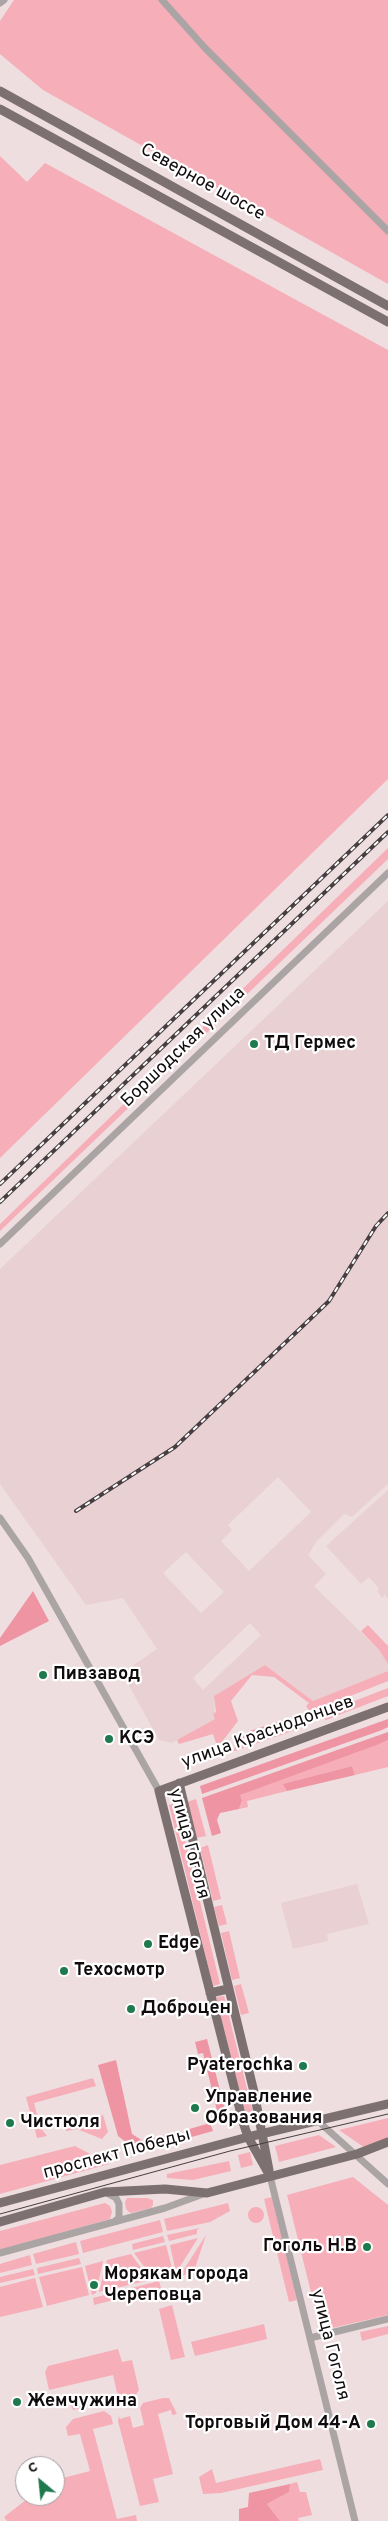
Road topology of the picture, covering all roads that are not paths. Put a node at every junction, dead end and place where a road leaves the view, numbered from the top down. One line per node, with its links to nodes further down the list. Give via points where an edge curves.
1 (162, 0): 4 (street, via 205,48)
2 (0, 91): 5 (main road, Северное шоссе)
3 (0, 109): 6 (main road, Северное шоссе)
4 (388, 231)
5 (388, 306)
6 (388, 322)
7 (388, 873): 8 (street, Боршодская улица)
8 (0, 1244)
9 (0, 1518): 12 (street, улица Гоголя, via 28,1558)
10 (388, 1706): 11 (main road, улица Краснодонцев)
11 (179, 1783): 12 (main road, улица Краснодонцев); 13 (main road, улица Гоголя)
12 (159, 1792): 14 (main road, улица Гоголя)
13 (228, 1989): 14 (main road); 17 (main road, улица Гоголя)
14 (210, 1993): 18 (main road, улица Гоголя)
15 (388, 2104): 16 (main road, проспект Победы)
16 (318, 2122): 17 (main road, проспект Победы); 20 (street)
17 (262, 2134): 18 (main road, проспект Победы); 21 (main road, улица Гоголя)
18 (248, 2137): 21 (main road, улица Гоголя); 25 (main road, проспект Победы)
19 (388, 2142): 20 (main road, проспект Победы)
20 (357, 2154): 21 (main road, проспект Победы); 22 (street)
21 (270, 2176): 24 (main road, проспект Победы); 30 (street, улица Гоголя)
22 (388, 2184)
23 (105, 2192): 24 (main road, проспект Победы, via 165,2189); 26 (main road, проспект Победы); 27 (street, via 116,2198 119,2204 119,2218)
24 (207, 2193): 27 (street)
25 (0, 2203)
26 (0, 2222)
27 (112, 2222): 28 (street)
28 (0, 2253)
29 (388, 2319): 30 (street)
30 (310, 2338): 31 (street, улица Гоголя)
31 (355, 2521)

